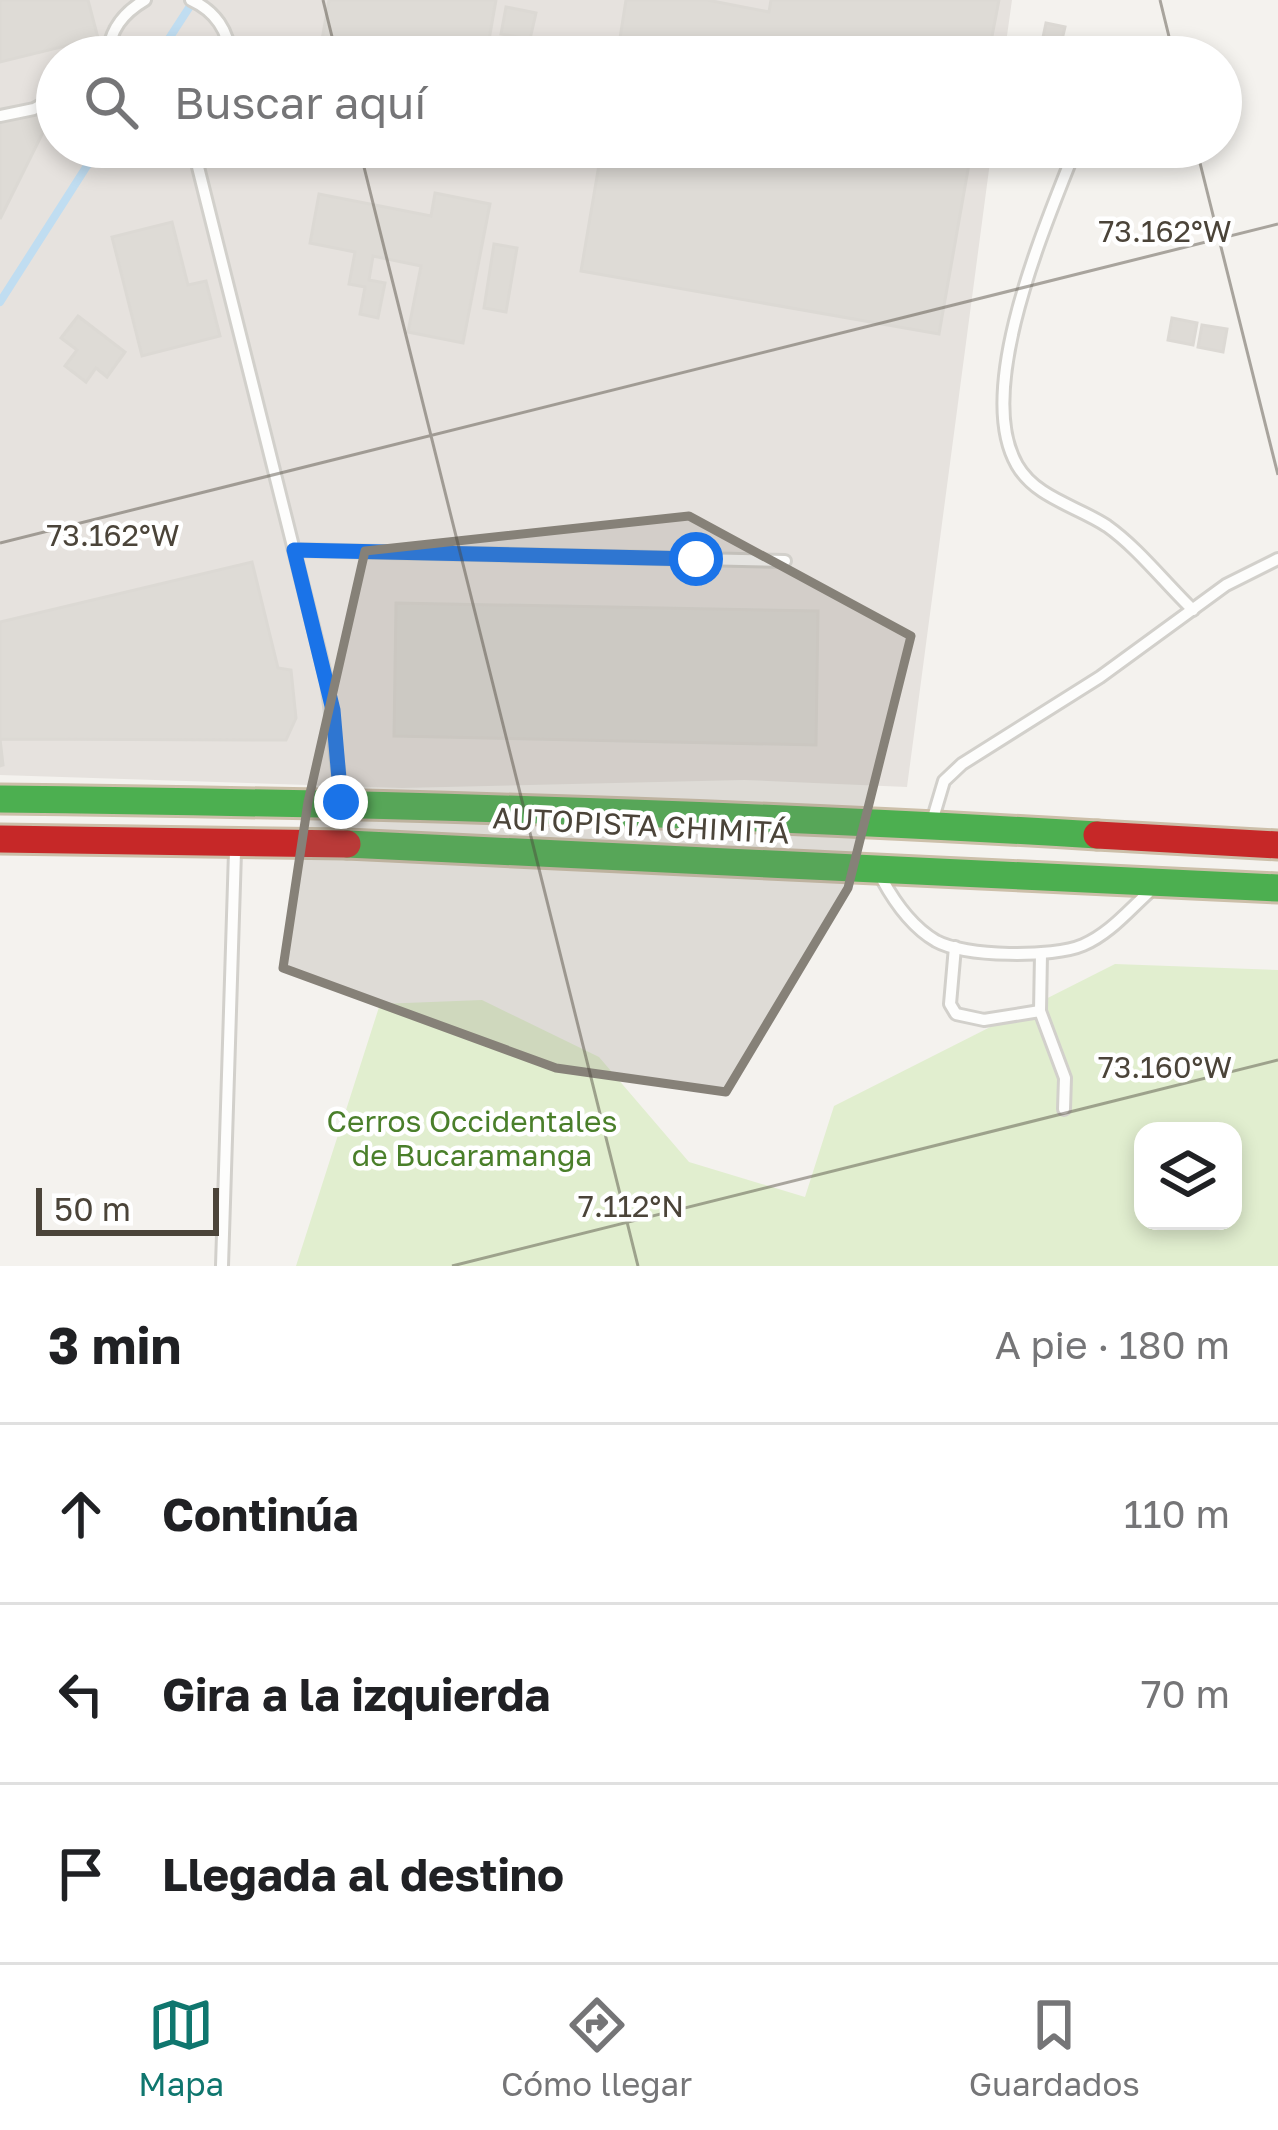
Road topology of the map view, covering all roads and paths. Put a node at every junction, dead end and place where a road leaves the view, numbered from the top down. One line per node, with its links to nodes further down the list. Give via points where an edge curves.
1 (145, 0): 3 (lane, via 126,12)
2 (195, 1): 4 (lane)
3 (112, 36)
4 (225, 36)
5 (36, 108): 6 (lane)
6 (0, 116)
7 (198, 168): 9 (lane)
8 (1068, 168): 12 (lane, via 1028,268 1004,428 1017,466 1040,490 1108,527)
9 (294, 550): 11 (lane); 14 (lane, via 333,710)
10 (1278, 559): 12 (lane)
11 (785, 561)
12 (1193, 610): 15 (lane, via 962,764 944,782)
13 (0, 799): 14 (highway, AUTOPISTA CHIMITÁ)
14 (341, 802): 15 (highway, AUTOPISTA CHIMITÁ)
15 (932, 825): 18 (highway, AUTOPISTA CHIMITÁ)
16 (0, 839): 17 (highway, AUTOPISTA CHIMITÁ)
17 (235, 842): 19 (highway, AUTOPISTA CHIMITÁ); 26 (lane)
18 (1278, 845)
19 (878, 871): 20 (highway, AUTOPISTA CHIMITÁ); 22 (lane, via 897,907 937,942)
20 (1162, 880): 21 (highway, AUTOPISTA CHIMITÁ); 23 (lane, via 1102,935)
21 (1278, 888)
22 (955, 947): 23 (lane); 24 (lane, via 956,1014 985,1020)
23 (1041, 954): 24 (lane)
24 (1040, 1011): 25 (lane, via 1065,1078)
25 (1064, 1108)
26 (222, 1266)

